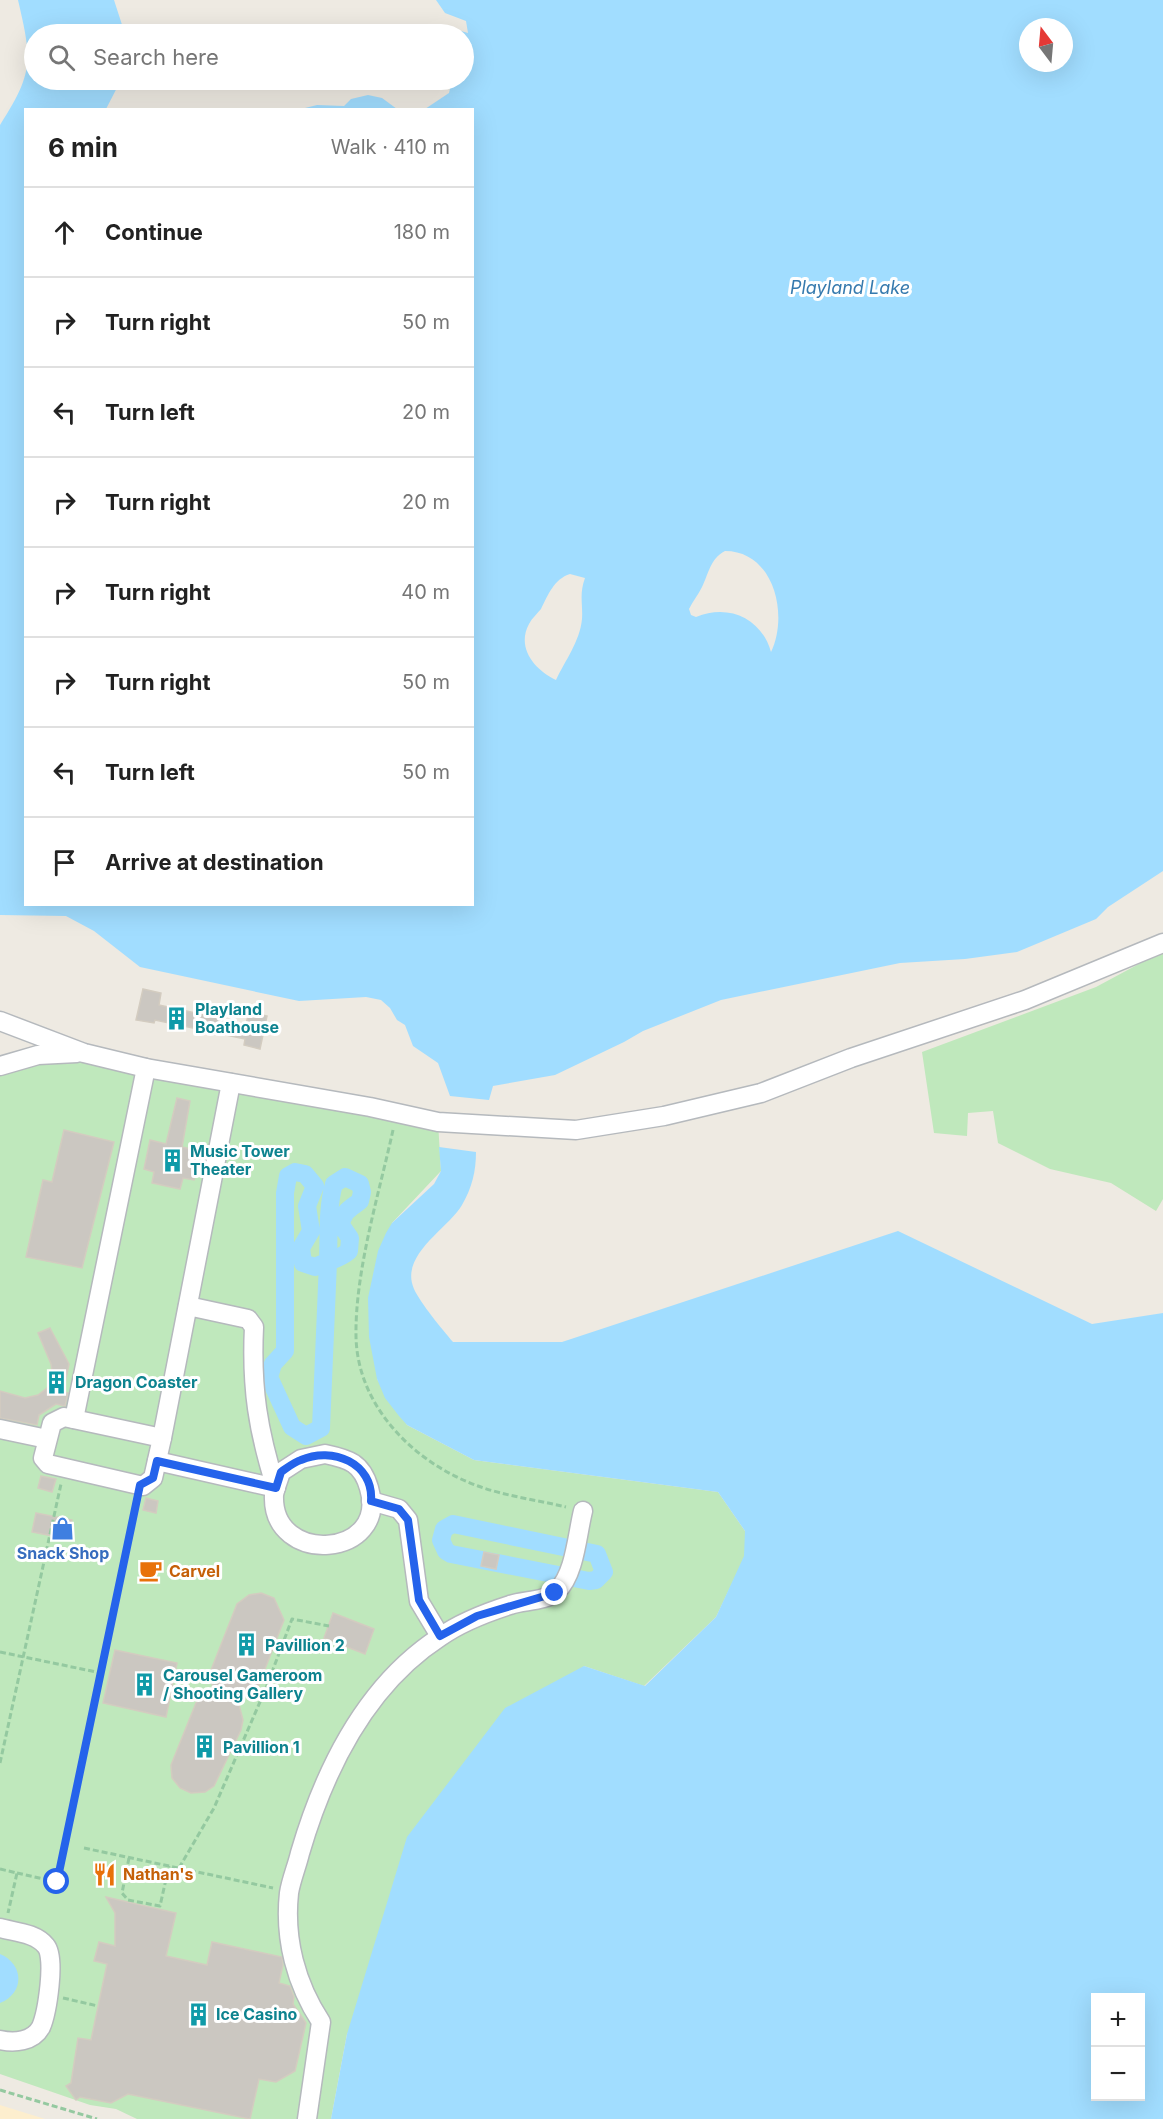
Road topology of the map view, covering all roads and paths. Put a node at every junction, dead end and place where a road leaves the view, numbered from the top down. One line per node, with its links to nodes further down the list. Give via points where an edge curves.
1 (1163, 943): 7 (street, via 1025,1000 851,1058 761,1093 664,1116 576,1130 438,1122)
2 (0, 1021): 3 (street)
3 (84, 1053): 4 (street, via 38,1055); 5 (street)
4 (0, 1066)
5 (146, 1068): 6 (street); 9 (street)
6 (231, 1083): 7 (street); 8 (street)
7 (397, 1113): 18 (path, via 358,1292 356,1338 365,1382 387,1423 417,1454 447,1472 478,1486)
8 (188, 1306): 11 (street); 16 (street, via 248,1319 254,1327 255,1407)
9 (74, 1419): 11 (street); 12 (street, via 64,1417 52,1423)
10 (0, 1429): 12 (street)
11 (162, 1438): 13 (street)
12 (47, 1439): 14 (street, via 43,1458 48,1464)
13 (157, 1461): 15 (street, via 153,1478); 16 (street)
14 (64, 1468): 15 (street); 22 (path)
15 (140, 1485): 23 (path)
16 (276, 1488): 17 (street, via 281,1472 301,1459 325,1454 349,1459 365,1474); 17 (street, via 278,1516 290,1535 307,1544 328,1546 352,1539 369,1519)
17 (371, 1501): 20 (street, via 399,1509 408,1520 419,1600)
18 (583, 1511): 20 (street, via 566,1581 555,1593 477,1616)
19 (329, 1626): 29 (path, via 291,1619 214,1808)
20 (440, 1636): 32 (street, via 401,1666 359,1720 324,1782)
21 (0, 1652): 22 (path)
22 (23, 1657): 23 (path); 24 (path)
23 (101, 1673): 31 (path, via 57,1882)
24 (1, 1752): 25 (path)
25 (0, 1763)
26 (84, 1848): 27 (path)
27 (129, 1858): 28 (path); 28 (path, via 122,1893 128,1900 160,1906)
28 (168, 1866): 29 (path)
29 (179, 1868): 32 (path)
30 (0, 1869): 31 (path)
31 (17, 1873): 33 (path)
32 (289, 1892): 39 (street, via 289,1937 296,1967 306,1998 321,2022)
33 (2, 1928): 34 (street, via 34,1936 47,1947 53,1961)
34 (47, 1994): 35 (path); 36 (street, via 40,2028 28,2040)
35 (98, 2006)
36 (0, 2040)
37 (0, 2090): 38 (path)
38 (97, 2119)
39 (307, 2119)

